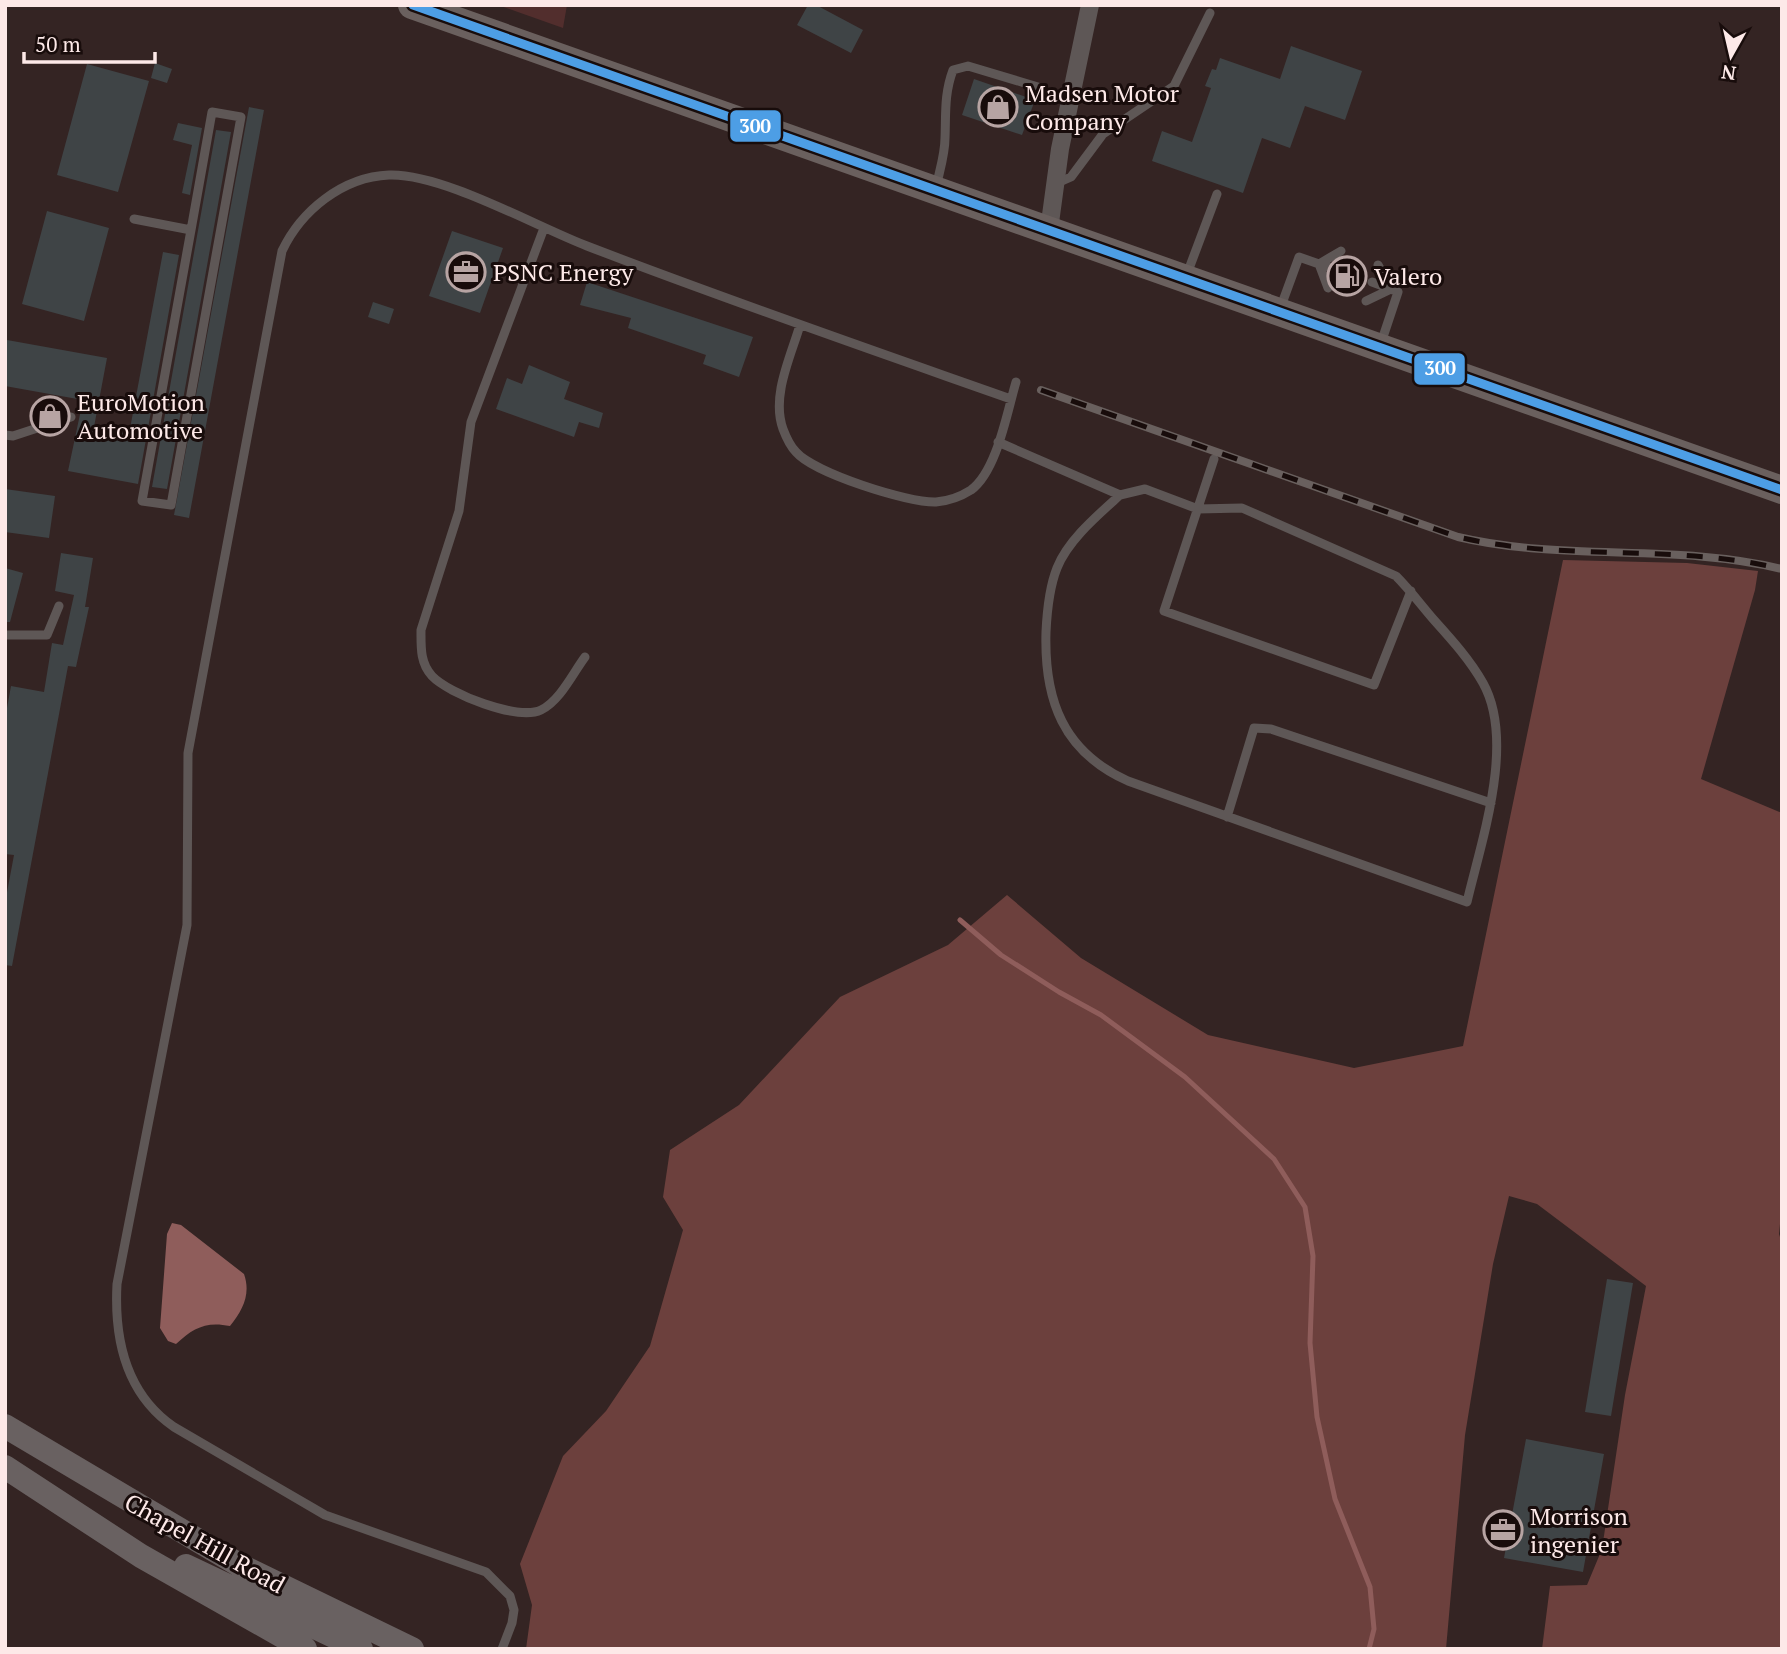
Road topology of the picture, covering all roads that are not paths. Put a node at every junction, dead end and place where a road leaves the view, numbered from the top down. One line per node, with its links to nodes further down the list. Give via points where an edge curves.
1 (1090, 5): 5 (street)
2 (425, 7): 6 (main road)
3 (1210, 13): 5 (lane, via 1174,86 1103,134 1071,177)
4 (1038, 87): 6 (lane, via 968,66 953,71)
5 (1055, 184): 11 (street)
6 (935, 190): 11 (main road)
7 (1217, 194): 16 (lane)
8 (134, 219): 10 (lane)
9 (544, 228): 22 (lane); 36 (lane, via 471,422 463,491 421,630 421,652 432,676 448,688 524,714 544,709 554,700); 45 (lane, via 422,178 390,175 334,192 293,228 282,251 188,753 187,925 116,1305 116,1332 132,1382 153,1413 325,1515 486,1572 510,1596 513,1610)
10 (191, 230): 10 (lane, via 142,501 171,505 241,117 212,112)
11 (1049, 230): 16 (main road)
12 (1341, 251): 13 (lane)
13 (1319, 264): 15 (lane); 18 (lane); 21 (lane, via 1299,257)
14 (1378, 265): 19 (lane)
15 (1335, 269)
16 (1185, 279): 21 (main road)
17 (1372, 282): 19 (lane)
18 (1328, 289)
19 (1391, 289): 20 (lane); 23 (lane, via 1398,292)
20 (1366, 302)
21 (1279, 312): 23 (main road)
22 (800, 325): 25 (lane); 28 (lane, via 781,390 779,414 788,441 809,463 911,500 933,502 971,490 981,480)
23 (1379, 348): 30 (main road)
24 (1016, 382): 25 (lane)
25 (1011, 400): 28 (lane)
26 (71, 417): 27 (lane)
27 (5, 435)
28 (998, 442): 31 (lane)
29 (1214, 459): 32 (lane)
30 (1782, 490)
31 (1120, 495): 32 (lane, via 1145,489); 38 (lane, via 1072,545 1052,583 1046,650 1055,708 1082,752 1109,773)
32 (1198, 509): 33 (lane, via 1242,508 1396,576); 33 (lane, via 1164,611 1374,685)
33 (1411, 591): 37 (lane, via 1485,686 1495,726 1497,762)
34 (59, 606): 35 (lane, via 47,635)
35 (5, 635)
36 (585, 657)
37 (1491, 803): 38 (lane, via 1271,729 1254,728); 38 (lane, via 1467,902)
38 (1227, 817)
39 (5, 1426): 44 (main road, Chapel Hill Road, via 241,1566)
40 (5, 1467): 41 (main road, Chapel Hill Road)
41 (108, 1534): 42 (main road, Chapel Hill Road); 43 (main road, via 201,1572)
42 (305, 1649)
43 (361, 1649)
44 (412, 1649)
45 (502, 1649)

